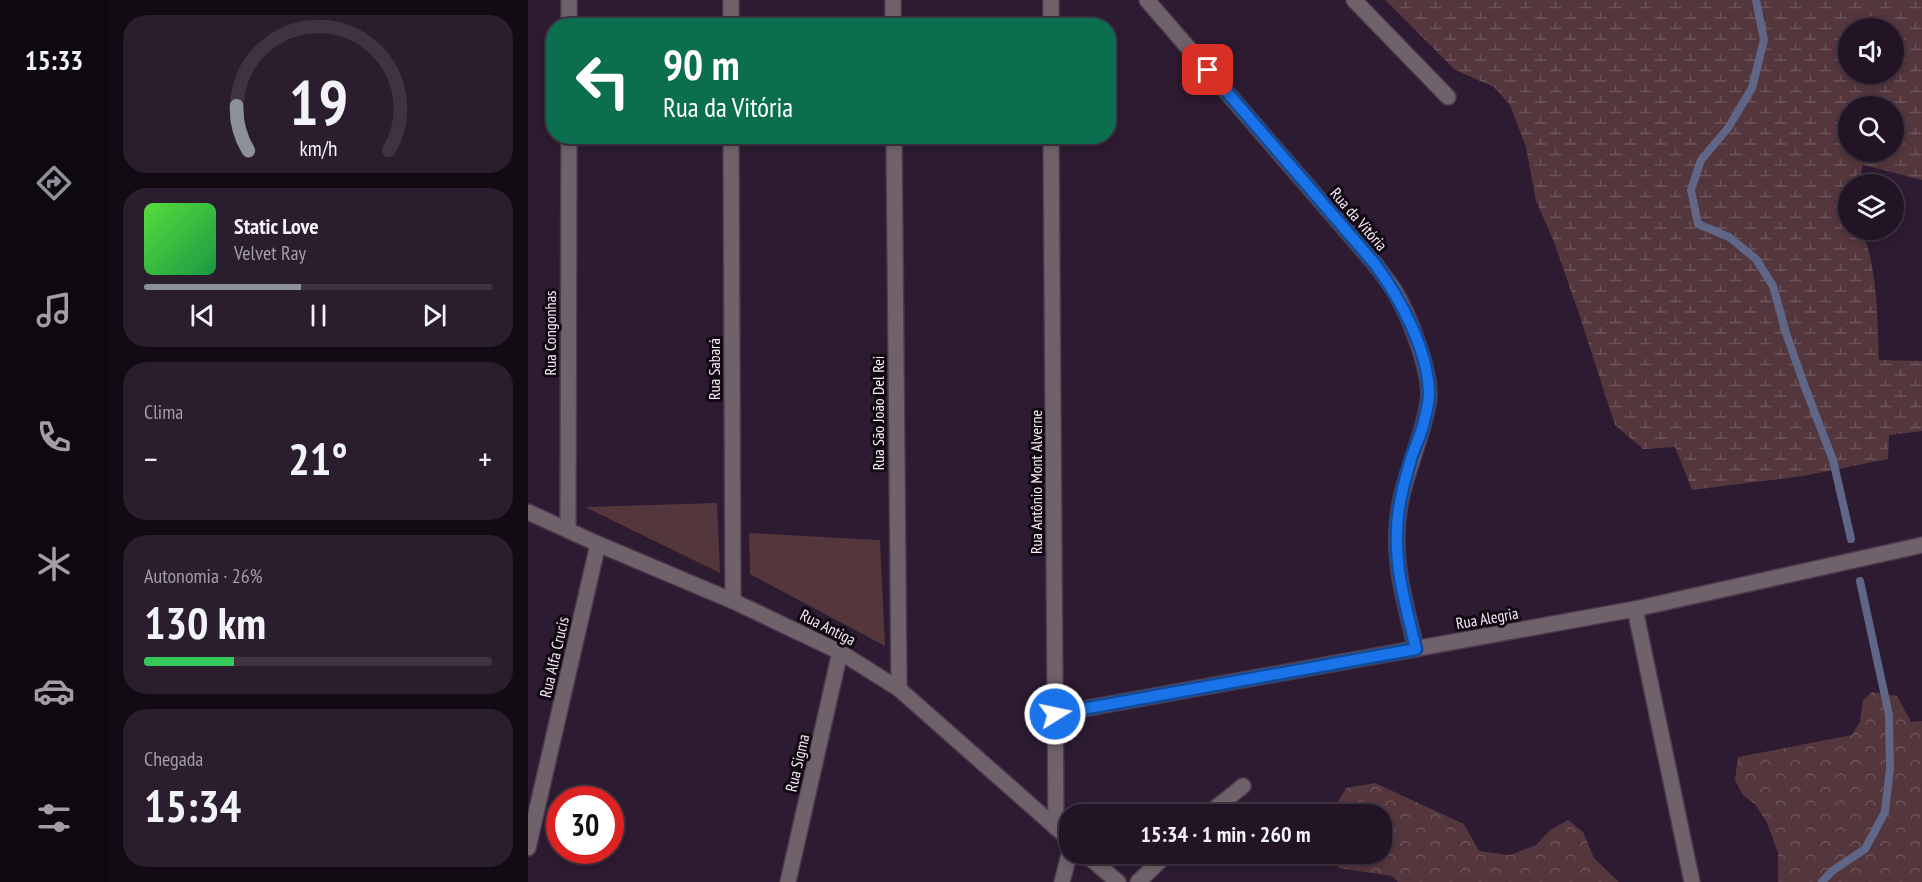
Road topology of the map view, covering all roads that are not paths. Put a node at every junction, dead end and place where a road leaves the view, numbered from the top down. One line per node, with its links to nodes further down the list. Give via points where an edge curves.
1 (569, 0): 7 (street)
2 (731, 0): 8 (street)
3 (893, 0): 9 (street)
4 (1051, 0): 10 (street)
5 (1147, 0): 22 (street, Rua da Vitória, via 1375,264 1404,311 1425,366 1429,396 1403,490 1397,531 1399,576)
6 (1354, 0): 11 (street)
7 (569, 18)
8 (731, 18)
9 (893, 18)
10 (1051, 18)
11 (1448, 97)
12 (569, 144): 17 (street, Rua Congonhas)
13 (731, 144): 20 (street, Rua Sabará)
14 (894, 144): 24 (street, Rua São João Del Rei)
15 (1052, 144): 25 (street, Rua Antônio Mont Alverne)
16 (528, 512): 17 (street, Rua Antiga)
17 (568, 530): 18 (street, Rua Antiga)
18 (598, 544): 20 (street, Rua Antiga); 30 (street, Rua Alfa Crucis)
19 (1922, 545): 21 (street, Rua Alegria)
20 (733, 601): 23 (street, Rua Antiga)
21 (1635, 609): 22 (street, Rua Alegria); 38 (street)
22 (1416, 649): 25 (street, Rua Alegria)
23 (840, 652): 24 (street, Rua Antiga); 34 (street, Rua Sigma)
24 (898, 689): 28 (street, Rua Antiga)
25 (1055, 714): 28 (street, Rua Antônio Mont Alverne)
26 (1243, 786): 27 (street)
27 (1220, 804)
28 (1056, 828): 29 (street, Rua Antiga)
29 (1059, 831)
30 (528, 848)
31 (1067, 864): 35 (street)
32 (1097, 864): 36 (street)
33 (1157, 864): 37 (street)
34 (788, 882)
35 (1062, 882)
36 (1118, 882)
37 (1138, 882)
38 (1692, 882)

